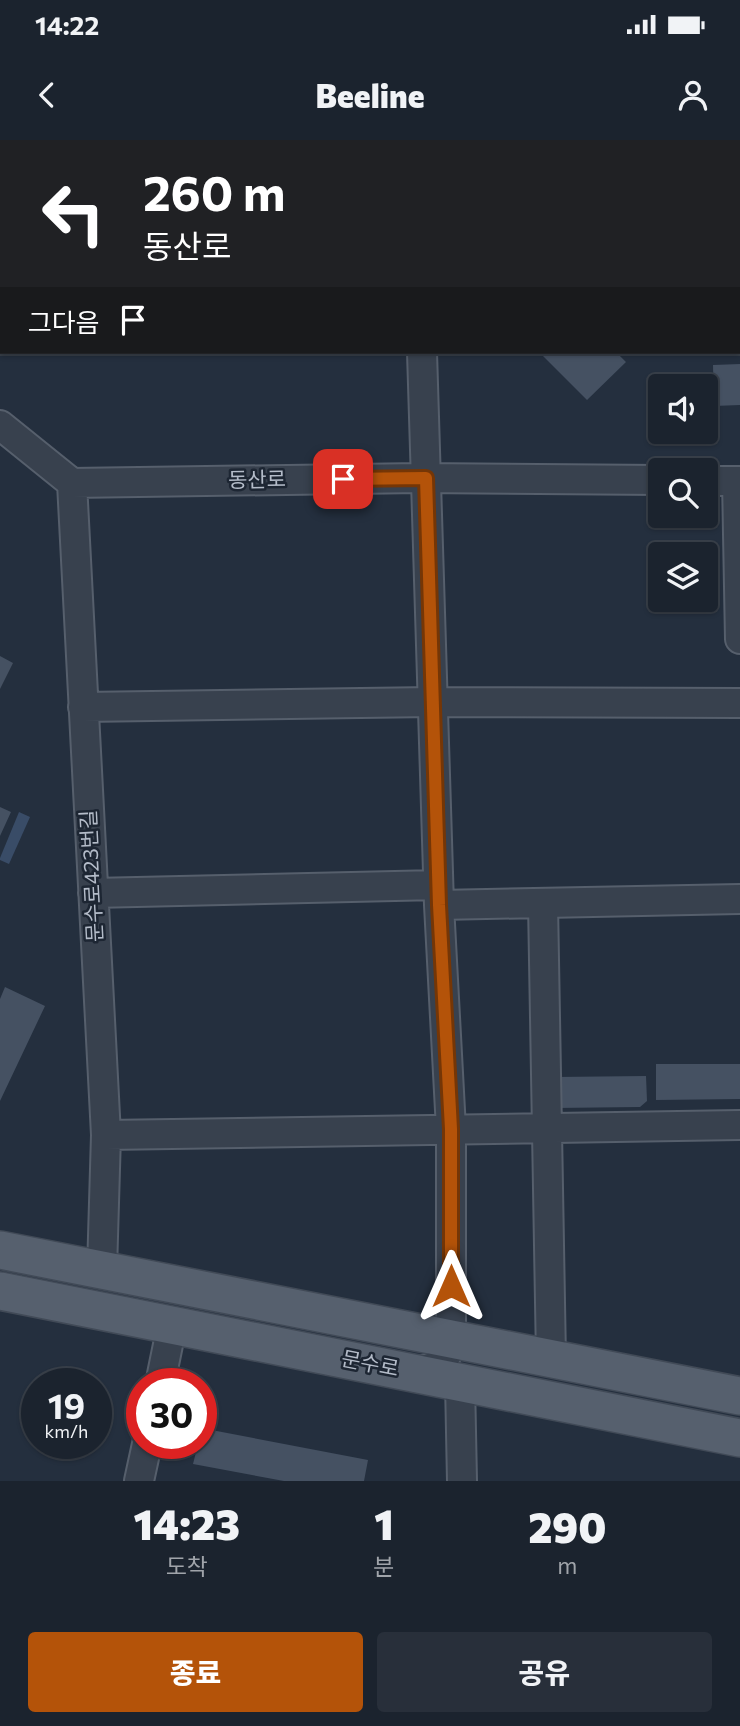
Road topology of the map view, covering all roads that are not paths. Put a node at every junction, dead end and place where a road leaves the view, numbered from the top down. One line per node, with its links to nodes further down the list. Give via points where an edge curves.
1 (422, 354): 3 (street)
2 (0, 425): 7 (street)
3 (426, 478): 4 (street, 동산로); 7 (street, 동산로); 9 (street)
4 (648, 480)
5 (718, 481): 6 (street)
6 (738, 481): 8 (street)
7 (72, 483): 11 (street, 문수로423번길)
8 (740, 639)
9 (432, 702): 10 (street); 11 (street); 13 (street)
10 (740, 703)
11 (83, 707): 12 (street, 문수로423번길)
12 (93, 893): 13 (street); 19 (street, 문수로423번길)
13 (438, 895): 15 (street); 18 (street)
14 (740, 899): 15 (street)
15 (543, 903): 17 (street)
16 (740, 1125): 17 (street)
17 (545, 1127): 18 (street); 25 (street)
18 (451, 1129): 19 (street); 24 (street)
19 (106, 1135): 21 (street, 문수로423번길)
20 (0, 1250): 21 (main road, 문수로)
21 (102, 1270): 24 (main road, 문수로)
22 (0, 1291): 23 (main road, 문수로)
23 (173, 1325): 26 (street); 27 (main road, 문수로)
24 (451, 1339): 25 (main road, 문수로); 27 (street, via 448,1354 439,1364)
25 (551, 1359): 28 (main road, 문수로)
26 (164, 1368)
27 (410, 1372): 29 (main road, 문수로)
28 (633, 1375): 30 (main road, 문수로); 31 (main road, via 596,1373 578,1384 578,1393 586,1401)
29 (460, 1382): 31 (main road, 문수로); 35 (street)
30 (740, 1396)
31 (623, 1414): 32 (main road, 문수로)
32 (740, 1438)
33 (144, 1459): 34 (street)
34 (139, 1481)
35 (462, 1481)

